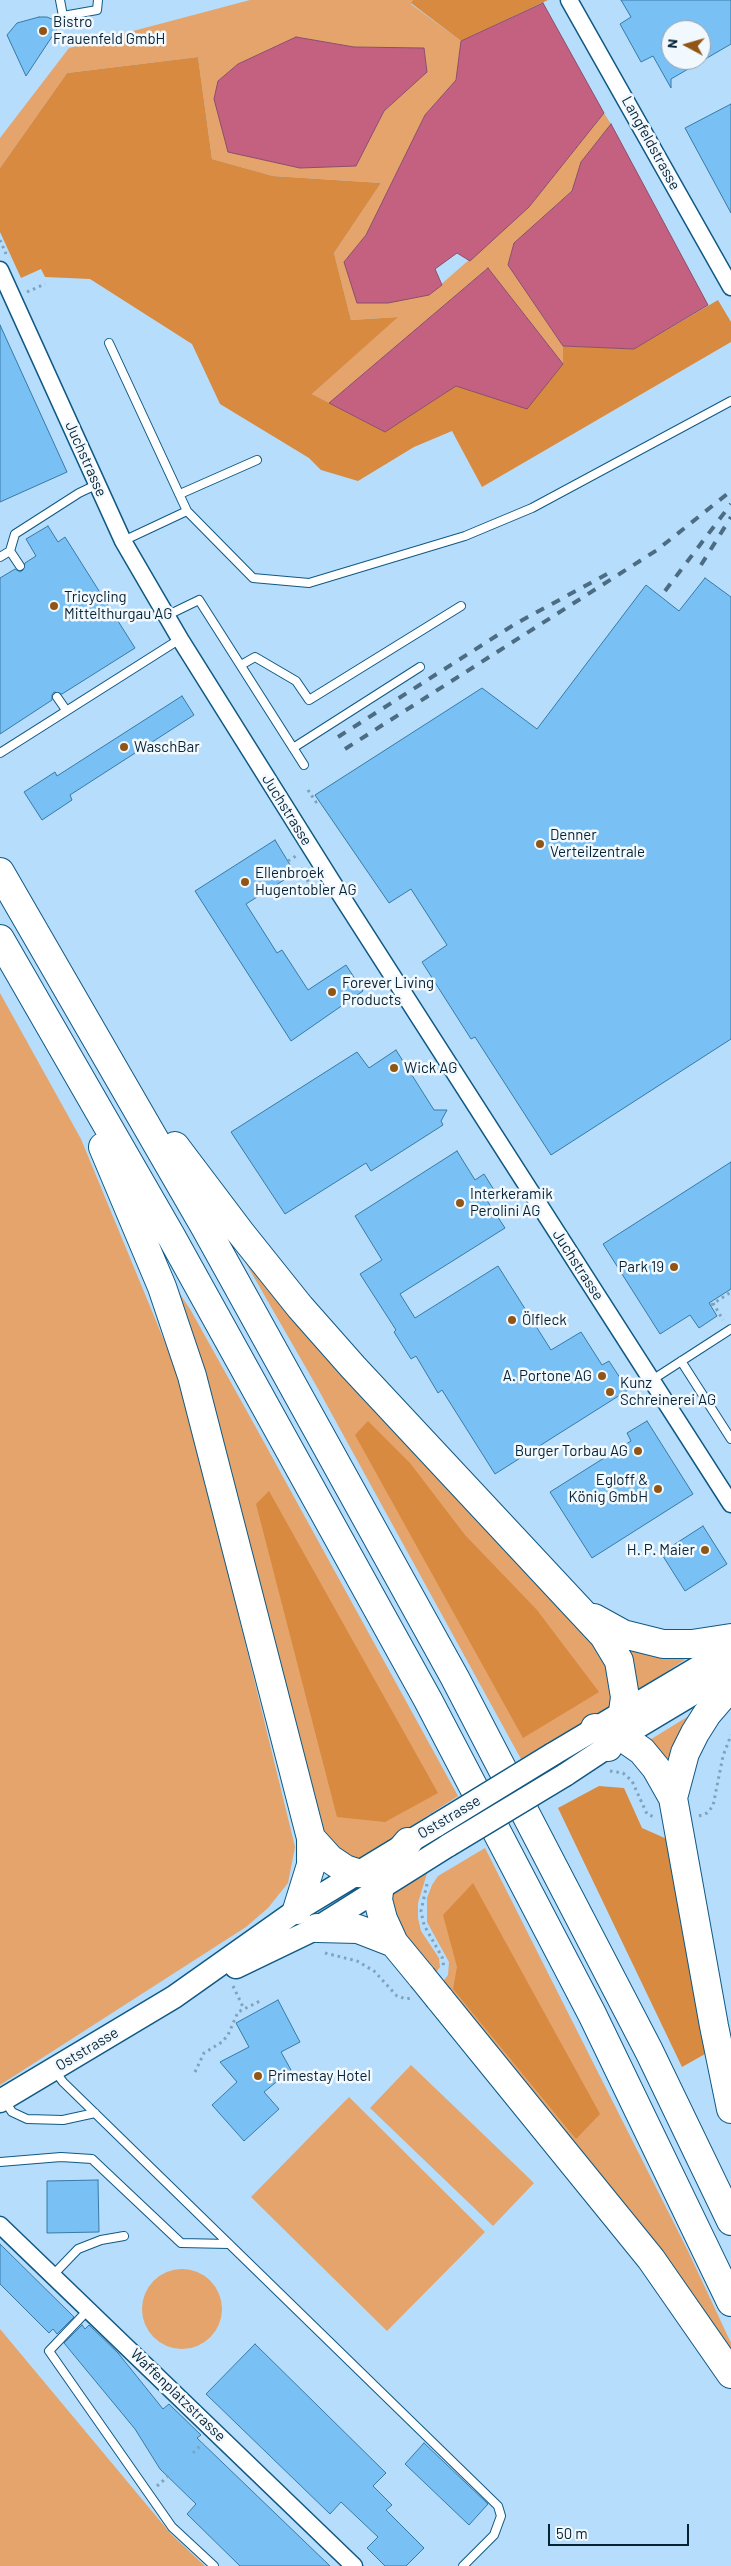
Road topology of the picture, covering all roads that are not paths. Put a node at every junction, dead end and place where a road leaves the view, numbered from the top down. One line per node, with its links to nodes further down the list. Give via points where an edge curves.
1 (60, 0): 2 (lane, via 64,16 97,10)
2 (98, 0)
3 (569, 0): 5 (street, Langfeldstrasse)
4 (0, 270): 9 (street, Juchstrasse)
5 (731, 287)
6 (110, 343): 10 (lane)
7 (731, 401): 11 (lane, via 523,511 465,536 309,583 253,578)
8 (258, 460): 10 (lane)
9 (98, 484): 12 (street, Juchstrasse); 13 (lane, via 16,534)
10 (180, 494): 11 (lane)
11 (187, 511): 12 (lane)
12 (124, 541): 17 (street, Juchstrasse)
13 (10, 551): 14 (lane); 15 (lane)
14 (0, 557)
15 (20, 566)
16 (461, 606): 19 (lane, via 309,700 296,681 254,657)
17 (166, 616): 18 (street, Juchstrasse); 19 (lane, via 200,600)
18 (180, 639): 22 (lane); 32 (street, Juchstrasse)
19 (241, 665): 23 (lane)
20 (420, 668): 23 (lane)
21 (57, 697): 22 (lane)
22 (66, 710): 24 (lane)
23 (293, 748): 25 (lane)
24 (0, 753)
25 (304, 765)
26 (0, 872): 29 (highway)
27 (0, 939): 28 (highway)
28 (52, 1028): 42 (highway, via 179,1334 206,1426); 57 (highway, via 186,1261 428,1700 592,2014)
29 (102, 1047): 35 (highway, via 300,1307); 52 (highway, via 322,1435 455,1678 649,2051)
30 (730, 1330): 31 (lane)
31 (681, 1361): 32 (lane); 33 (lane)
32 (652, 1380): 34 (street, Juchstrasse)
33 (731, 1439)
34 (731, 1504)
35 (582, 1609): 36 (highway, via 613,1630 650,1642 675,1645); 40 (highway, via 619,1661 624,1687)
36 (731, 1638)
37 (731, 1648): 40 (main road, Oststrasse)
38 (731, 1671): 40 (main road, Oststrasse)
39 (731, 1686): 41 (highway, via 695,1733)
40 (611, 1738): 41 (highway, via 642,1751 656,1768); 43 (main road, Oststrasse, bridge, via 553,1754); 44 (main road, Oststrasse, bridge, via 565,1775 449,1845)
41 (667, 1809): 49 (highway)
42 (311, 1838): 44 (highway, via 330,1859); 45 (highway)
43 (408, 1842): 44 (highway)
44 (381, 1877): 45 (main road, Oststrasse); 46 (highway, via 381,1914)
45 (307, 1919): 46 (highway, via 358,1929); 47 (main road, Oststrasse)
46 (394, 1943): 59 (highway, bridge, via 651,2259)
47 (54, 2069): 48 (main road, Oststrasse); 50 (lane)
48 (2, 2100): 50 (lane, via 12,2112 27,2119 63,2120)
49 (731, 2109)
50 (95, 2113): 55 (lane)
51 (0, 2162): 55 (lane, via 61,2157 92,2159 181,2243)
52 (731, 2221)
53 (0, 2225): 56 (street, Waffenplatzstrasse)
54 (124, 2236): 56 (lane, via 78,2249)
55 (229, 2244): 62 (lane, via 498,2506 502,2516 494,2535)
56 (53, 2275): 58 (street, Waffenplatzstrasse)
57 (731, 2302)
58 (89, 2309): 60 (lane, via 49,2351 172,2526); 61 (street, Waffenplatzstrasse)
59 (731, 2374)
60 (214, 2566)
61 (354, 2566)
62 (463, 2566)

